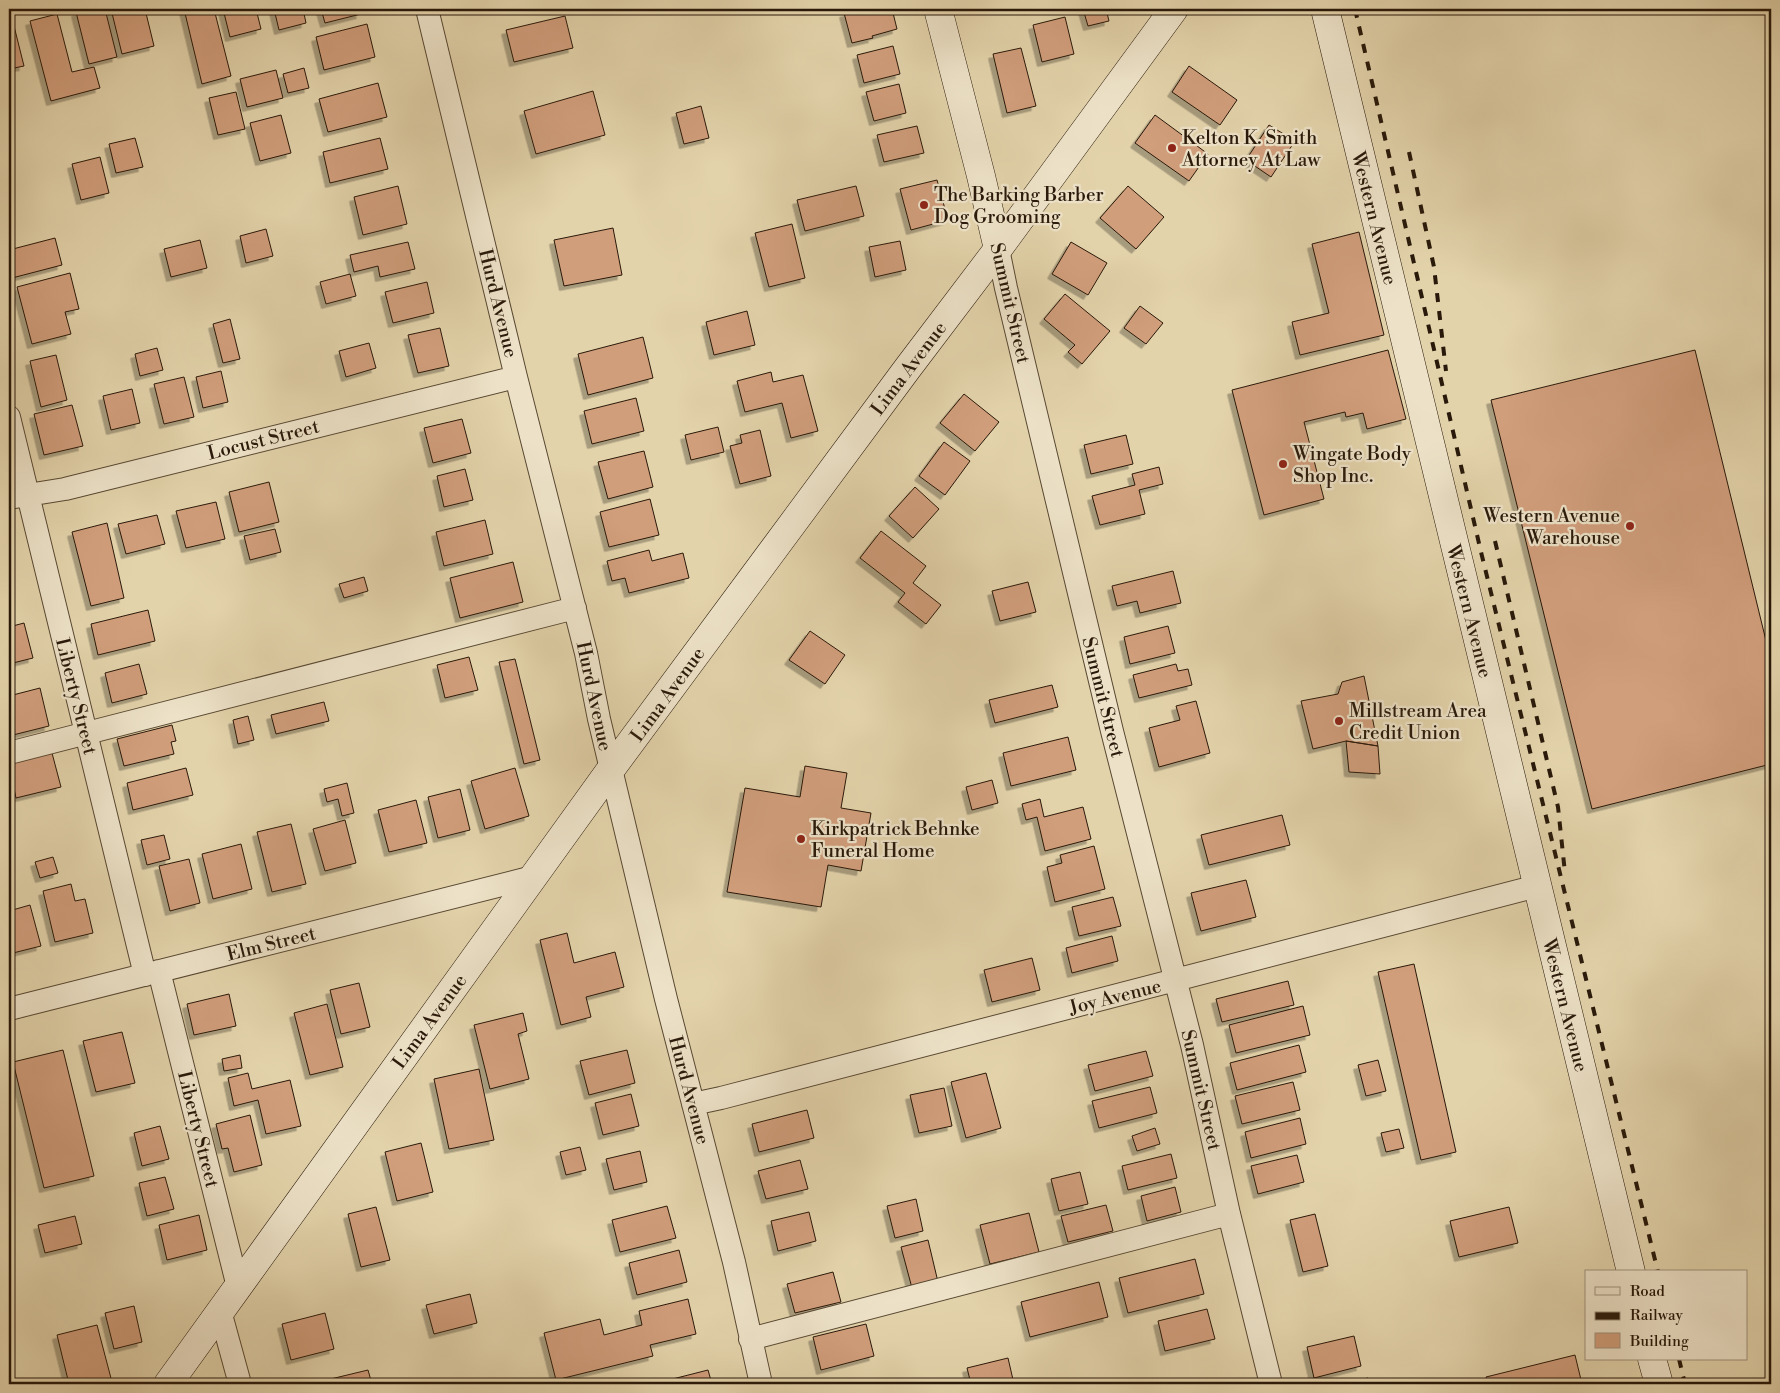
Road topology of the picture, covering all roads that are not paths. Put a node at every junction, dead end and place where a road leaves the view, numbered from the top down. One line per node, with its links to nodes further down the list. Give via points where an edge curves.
1 (427, 9): 6 (street, Hurd Avenue)
2 (938, 9): 5 (main road, Summit Street)
3 (1174, 9): 5 (main road, Lima Avenue)
4 (1325, 9): 14 (main road, Western Avenue)
5 (998, 249): 12 (main road, Lima Avenue); 16 (street, Summit Street, via 1110,721)
6 (516, 377): 8 (street, Locust Street, via 65,489); 9 (street, Hurd Avenue)
7 (9, 417): 8 (street, Liberty Street)
8 (18, 496): 10 (street, Liberty Street)
9 (575, 608): 10 (street); 12 (street, Hurd Avenue)
10 (86, 733): 11 (street); 15 (street, Liberty Street)
11 (9, 753)
12 (611, 770): 13 (main road, Lima Avenue); 18 (street, Hurd Avenue)
13 (533, 877): 15 (street, Elm Street); 21 (main road, Lima Avenue)
14 (1537, 886): 16 (street, Joy Avenue); 20 (main road, Western Avenue)
15 (152, 973): 17 (street, Elm Street); 21 (street, Liberty Street)
16 (1176, 980): 18 (street, Joy Avenue); 19 (street, Summit Street)
17 (9, 1010)
18 (693, 1104): 23 (street, Hurd Avenue, via 734,1262)
19 (1229, 1214): 23 (street); 28 (street, Summit Street)
20 (1631, 1270)
21 (238, 1287): 22 (main road, Lima Avenue)
22 (220, 1312): 25 (main road, Lima Avenue); 26 (street)
23 (750, 1339): 27 (street, Hurd Avenue)
24 (1652, 1360): 29 (main road)
25 (168, 1384)
26 (240, 1384)
27 (761, 1384)
28 (1271, 1384)
29 (1659, 1384)

